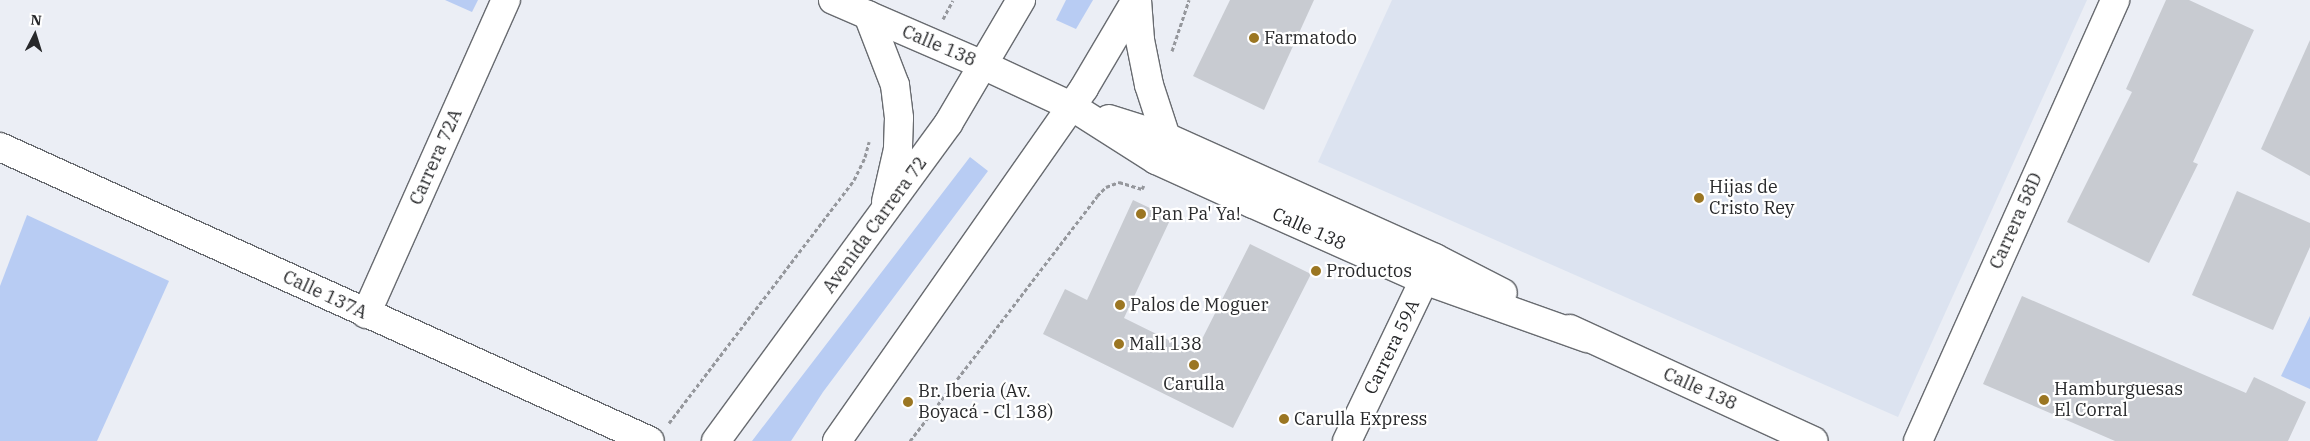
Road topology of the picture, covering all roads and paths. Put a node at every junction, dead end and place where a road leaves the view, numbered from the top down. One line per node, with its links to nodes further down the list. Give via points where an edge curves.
1 (506, 0): 17 (main road, Carrera 72A)
2 (833, 0): 7 (main road, Calle 138)
3 (1021, 0): 9 (main road, Avenida Carrera 72)
4 (1137, 0): 10 (main road); 12 (main road, via 1140,40)
5 (1189, 0): 8 (path)
6 (2115, 0): 25 (main road, Carrera 58D)
7 (868, 15): 9 (main road, Calle 138); 15 (main road, via 894,85 899,118 898,148)
8 (1170, 59)
9 (983, 64): 10 (main road, Calle 138); 15 (main road, Avenida Carrera 72, via 946,127)
10 (1071, 106): 12 (main road, Calle 138); 16 (main road, Calle 138, via 1156,160); 21 (main road)
11 (871, 135): 19 (path, via 854,180)
12 (1166, 137): 18 (main road, Calle 138, via 1436,258)
13 (0, 147): 17 (main road, Calle 137A)
14 (1142, 189): 22 (path, via 1119,182 1106,187 1097,196)
15 (883, 213): 20 (main road, Avenida Carrera 72)
16 (1424, 280): 18 (main road, Calle 138); 23 (main road, Carrera 59A)
17 (366, 314): 19 (main road, Calle 137A)
18 (1587, 338): 24 (main road, Calle 138)
19 (658, 433)
20 (716, 441)
21 (837, 441)
22 (910, 441)
23 (1347, 441)
24 (1814, 441)
25 (1918, 441)

